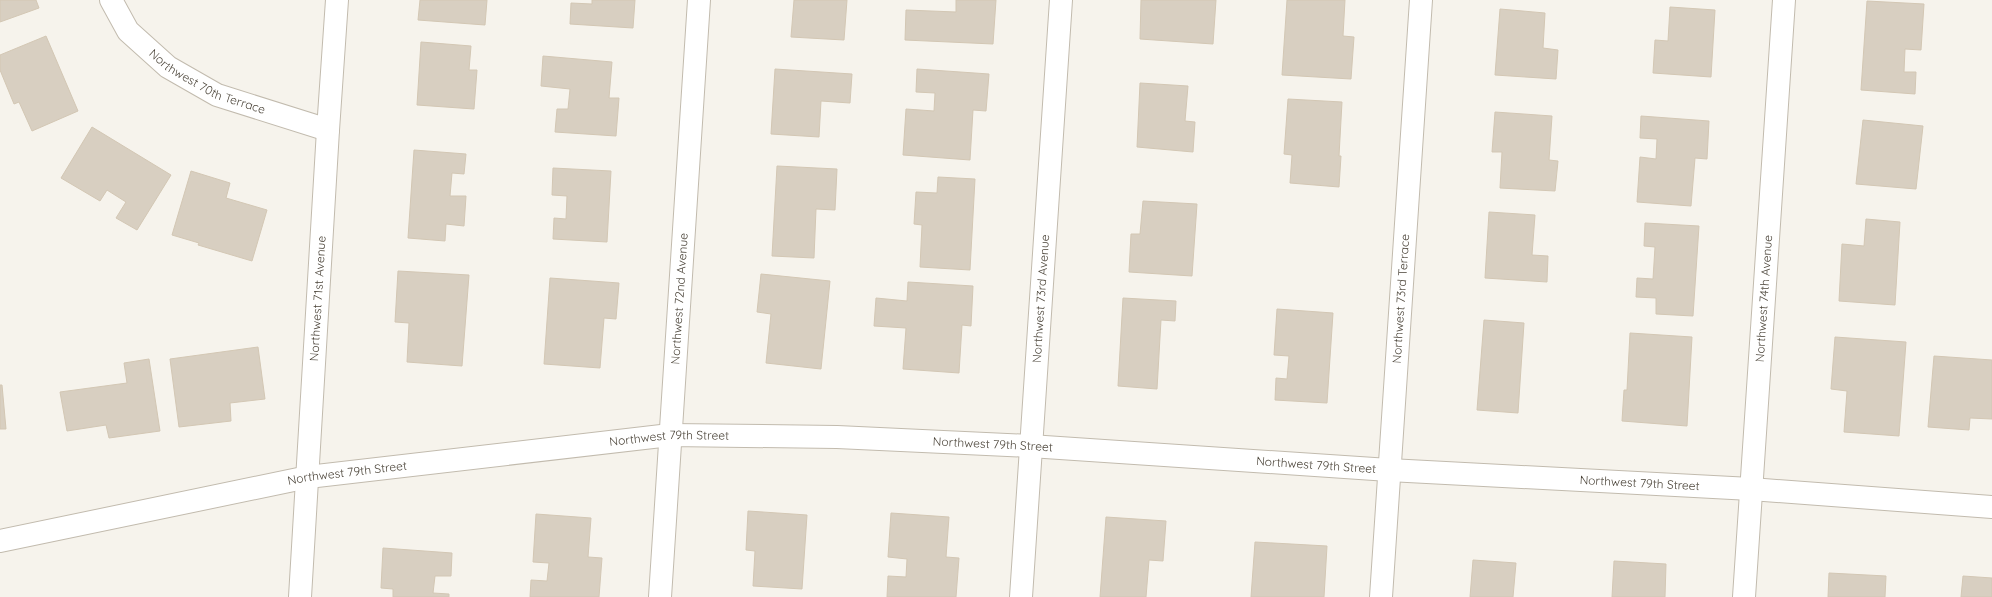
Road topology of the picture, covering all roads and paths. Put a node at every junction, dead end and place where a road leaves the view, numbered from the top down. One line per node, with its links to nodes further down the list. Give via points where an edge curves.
1 (111, 0): 7 (street, Northwest 70th Terrace, via 128,31 168,67 217,95)
2 (337, 0): 7 (street, Northwest 71st Avenue)
3 (699, 0): 8 (street, Northwest 72nd Avenue)
4 (1060, 0): 9 (street, Northwest 73rd Avenue)
5 (1422, 0): 10 (street, Northwest 73rd Terrace)
6 (1784, 0): 12 (street, Northwest 74th Avenue)
7 (328, 130): 11 (street, Northwest 71st Avenue)
8 (670, 435): 9 (street, Northwest 79th Street, via 837,437); 11 (street, Northwest 79th Street); 16 (street, Northwest 72nd Avenue)
9 (1030, 446): 10 (street, Northwest 79th Street); 17 (street, Northwest 73rd Avenue)
10 (1389, 470): 12 (street, Northwest 79th Street); 18 (street, Northwest 73rd Terrace)
11 (308, 477): 14 (street, Northwest 79th Street); 15 (street, Northwest 71st Avenue)
12 (1751, 490): 13 (street, Northwest 79th Street); 19 (street, Northwest 74th Avenue)
13 (1992, 507)
14 (0, 541)
15 (300, 597)
16 (660, 597)
17 (1021, 597)
18 (1381, 597)
19 (1744, 597)

